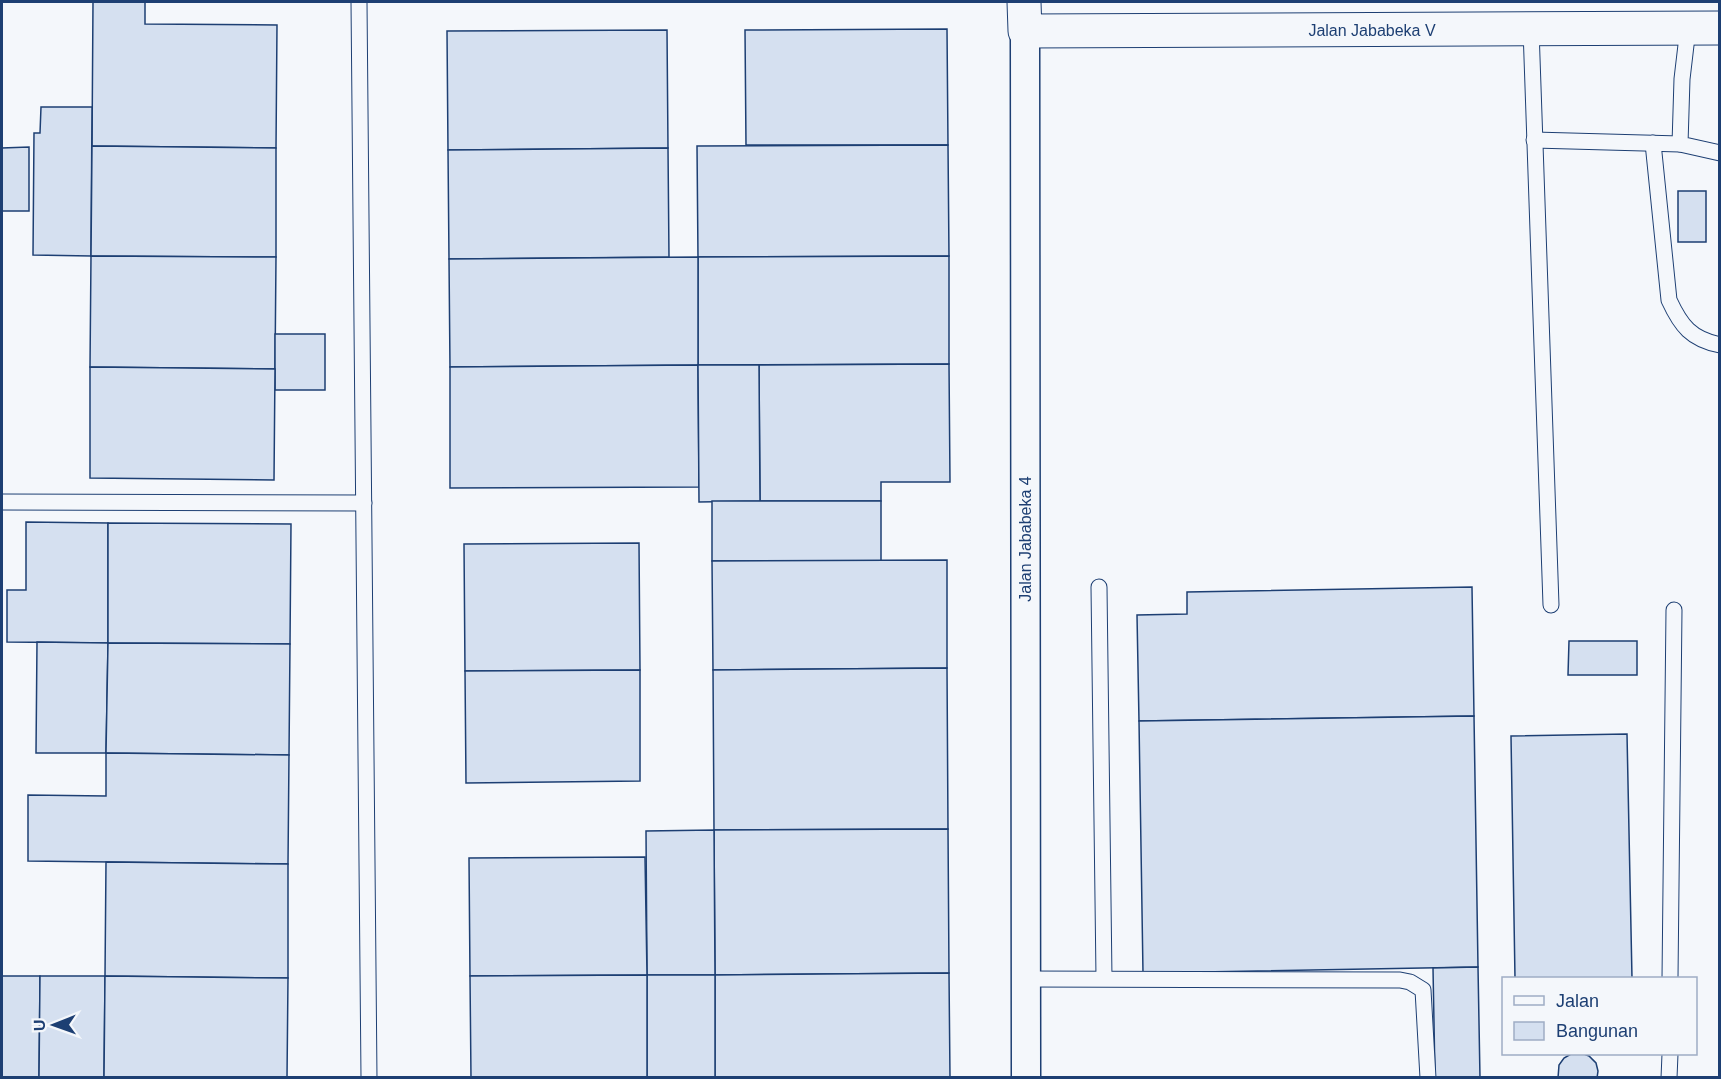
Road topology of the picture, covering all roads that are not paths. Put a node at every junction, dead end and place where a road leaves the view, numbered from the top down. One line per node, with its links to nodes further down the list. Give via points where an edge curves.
1 (359, 2): 12 (lane)
2 (1024, 16): 5 (street, Jalan Jababeka V); 18 (street, Jalan Jababeka 4)
3 (1688, 28): 4 (street, Jalan Jababeka V); 5 (street, Jalan Jababeka V); 8 (lane)
4 (1719, 28)
5 (1531, 29): 6 (lane)
6 (1534, 140): 7 (lane); 14 (lane)
7 (1653, 143): 8 (lane); 10 (lane, via 1669,300 1692,336)
8 (1680, 144): 9 (lane)
9 (1719, 153)
10 (1719, 345)
11 (2, 502): 12 (lane)
12 (364, 503): 20 (lane)
13 (1099, 587): 17 (lane)
14 (1551, 605)
15 (1674, 610): 16 (lane)
16 (1670, 977)
17 (1104, 978): 18 (lane); 22 (lane, via 1410,982 1423,990)
18 (1026, 979): 21 (street, Jalan Jababeka 4)
19 (1670, 1055): 23 (lane)
20 (369, 1077)
21 (1026, 1077)
22 (1428, 1077)
23 (1669, 1077)

